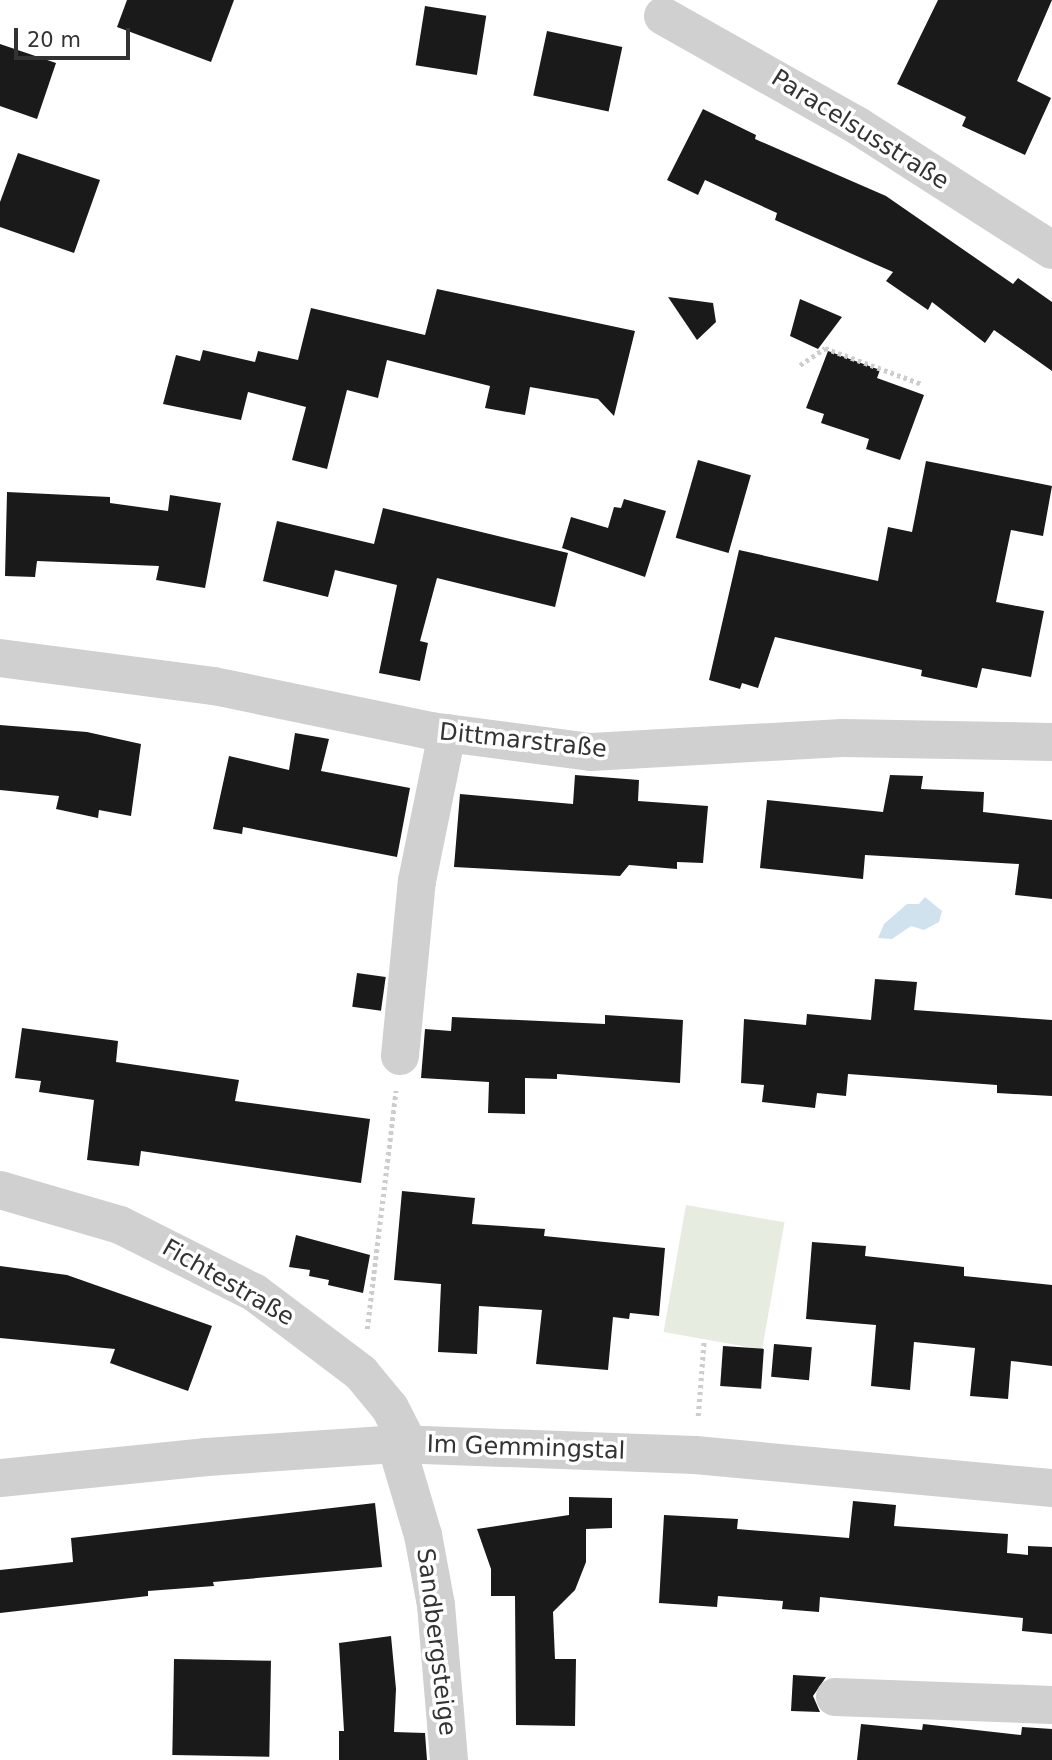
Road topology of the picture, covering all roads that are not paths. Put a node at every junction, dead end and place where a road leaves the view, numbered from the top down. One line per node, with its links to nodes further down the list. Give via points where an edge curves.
1 (663, 16): 2 (street, Paracelsusstraße, via 858,126)
2 (1052, 250)
3 (0, 658): 4 (street, Dittmarstraße, via 214,686)
4 (447, 733): 5 (street, Dittmarstraße, via 591,752 843,738); 6 (street, via 417,880)
5 (1052, 742)
6 (400, 1056)
7 (0, 1190): 8 (street, Fichtestraße, via 120,1225 256,1293 356,1368 390,1408)
8 (402, 1444): 9 (street, Im Gemmingstal, via 206,1457); 10 (street, Im Gemmingstal, via 695,1455); 13 (street, Sandbergsteige, via 436,1605)
9 (0, 1478)
10 (1052, 1488)
11 (835, 1697): 12 (street)
12 (1052, 1705)
13 (449, 1760)

